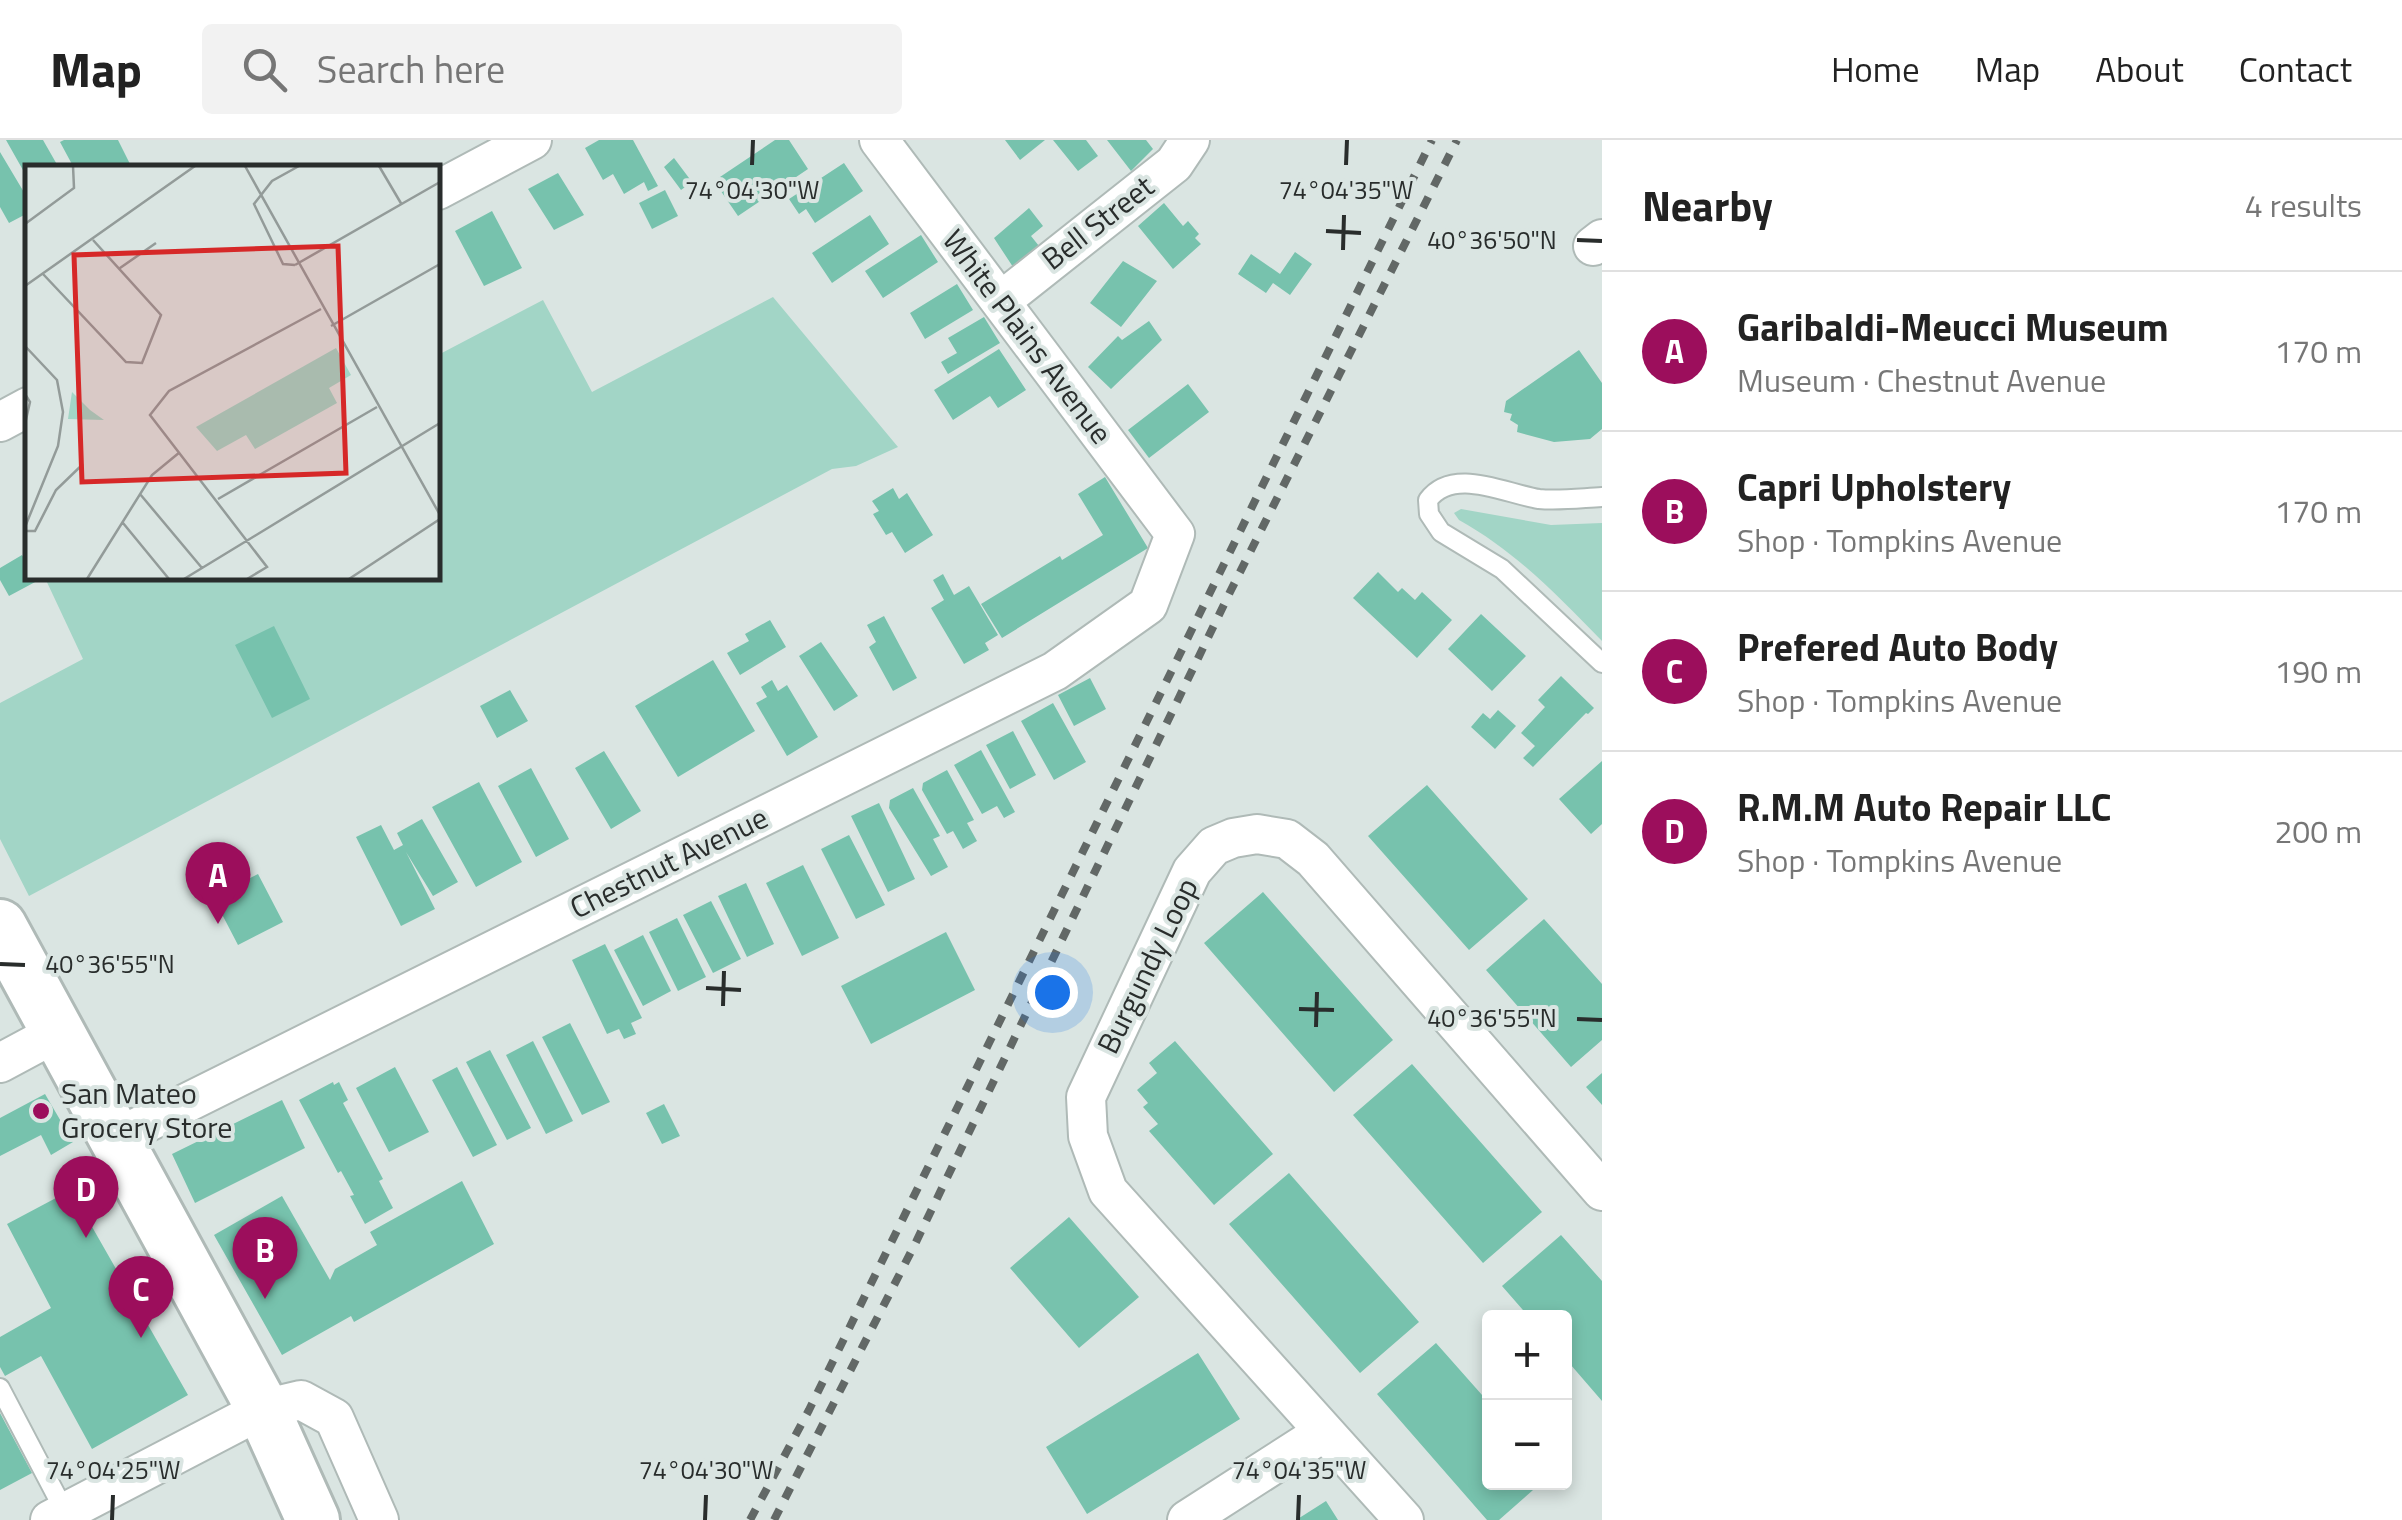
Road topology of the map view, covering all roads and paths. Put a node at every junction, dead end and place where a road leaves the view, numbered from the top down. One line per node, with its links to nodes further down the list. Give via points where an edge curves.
1 (532, 140): 4 (street)
2 (879, 140): 5 (street, White Plains Avenue)
3 (1190, 140): 5 (street, Bell Street, via 1174,164)
4 (440, 189)
5 (1000, 301): 9 (street, White Plains Avenue)
6 (25, 409): 7 (street)
7 (0, 422)
8 (1602, 497): 10 (lane, via 1541,499 1460,484 1443,486 1428,500 1441,532 1502,570)
9 (1175, 534): 14 (street, Chestnut Avenue, via 1148,605 1055,671)
10 (1602, 663)
11 (0, 926): 12 (street)
12 (56, 1033): 13 (street); 14 (street)
13 (0, 1062)
14 (114, 1139): 17 (street)
15 (1602, 1191): 18 (street, Burgundy Loop, via 1312,859 1287,839 1257,834 1214,846 1192,872 1086,1097 1088,1136 1108,1191)
16 (0, 1388): 19 (lane)
17 (262, 1409): 19 (street); 20 (street); 21 (street, via 301,1400 334,1418)
18 (1324, 1432): 22 (street); 23 (street, Burgundy Loop)
19 (57, 1516)
20 (313, 1520)
21 (380, 1520)
22 (1187, 1520)
23 (1404, 1520)

